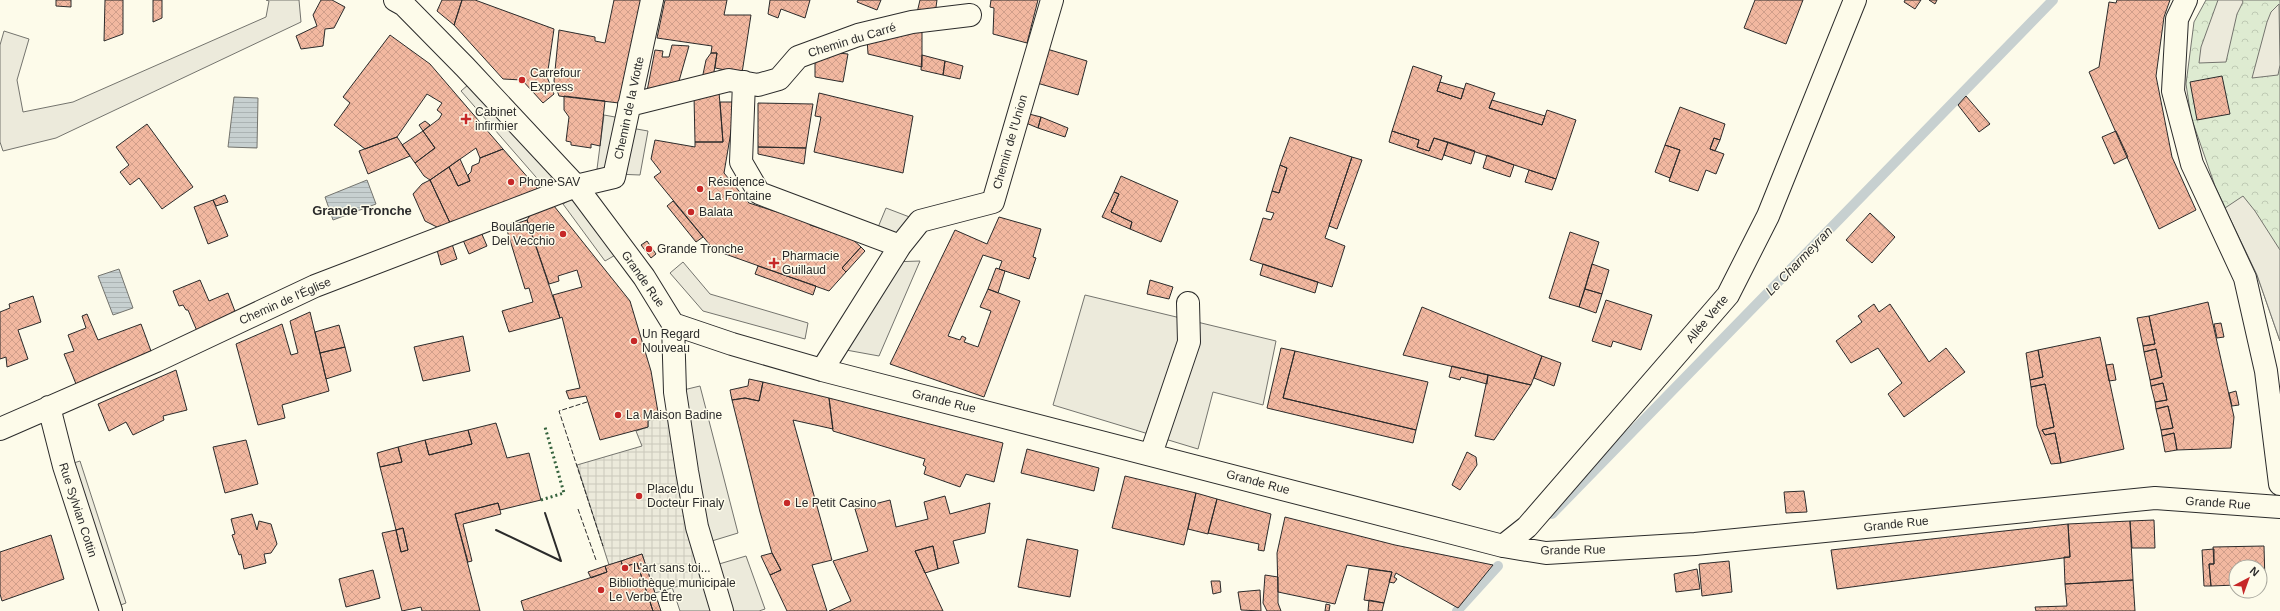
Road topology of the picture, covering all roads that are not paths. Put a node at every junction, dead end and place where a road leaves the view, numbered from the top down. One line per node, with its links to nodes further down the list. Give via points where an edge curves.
1 (395, 0): 9 (street, Grande Rue, via 466,67)
2 (652, 0): 8 (street, Chemin de la Viotte)
3 (1052, 0): 10 (street, Chemin de l'Union, via 993,202 920,221)
4 (1855, 0): 19 (street, Allée Verte, via 1768,216 1728,295 1527,527)
5 (2186, 0): 17 (street, via 2176,19 2173,91 2192,164 2245,278 2266,371)
6 (970, 15): 7 (street, Chemin du Carré, via 912,22 858,35 798,57 779,79 758,85)
7 (744, 82): 8 (street, Chemin du Carré, via 729,80); 10 (street, via 741,162 759,193)
8 (629, 105): 9 (street, Chemin de la Viotte, via 614,177)
9 (576, 186): 12 (street, Grande Rue, via 644,277); 14 (street, Chemin de l'Église, via 315,286 156,361)
10 (900, 246): 13 (street, Chemin de l'Union)
11 (1188, 303): 16 (street, via 1188,342)
12 (674, 324): 13 (street, Grande Rue); 21 (street, via 675,392 697,527)
13 (822, 370): 16 (street, Grande Rue)
14 (49, 407): 15 (street, Chemin de l'Église); 20 (street, Rue Sylvian Cottin, via 64,466)
15 (0, 429)
16 (1151, 454): 19 (street, Grande Rue)
17 (2280, 484)
18 (2280, 507): 19 (street, Grande Rue, via 2155,498 1695,544 1546,553)
19 (1503, 546)
20 (111, 611)
21 (722, 611)

